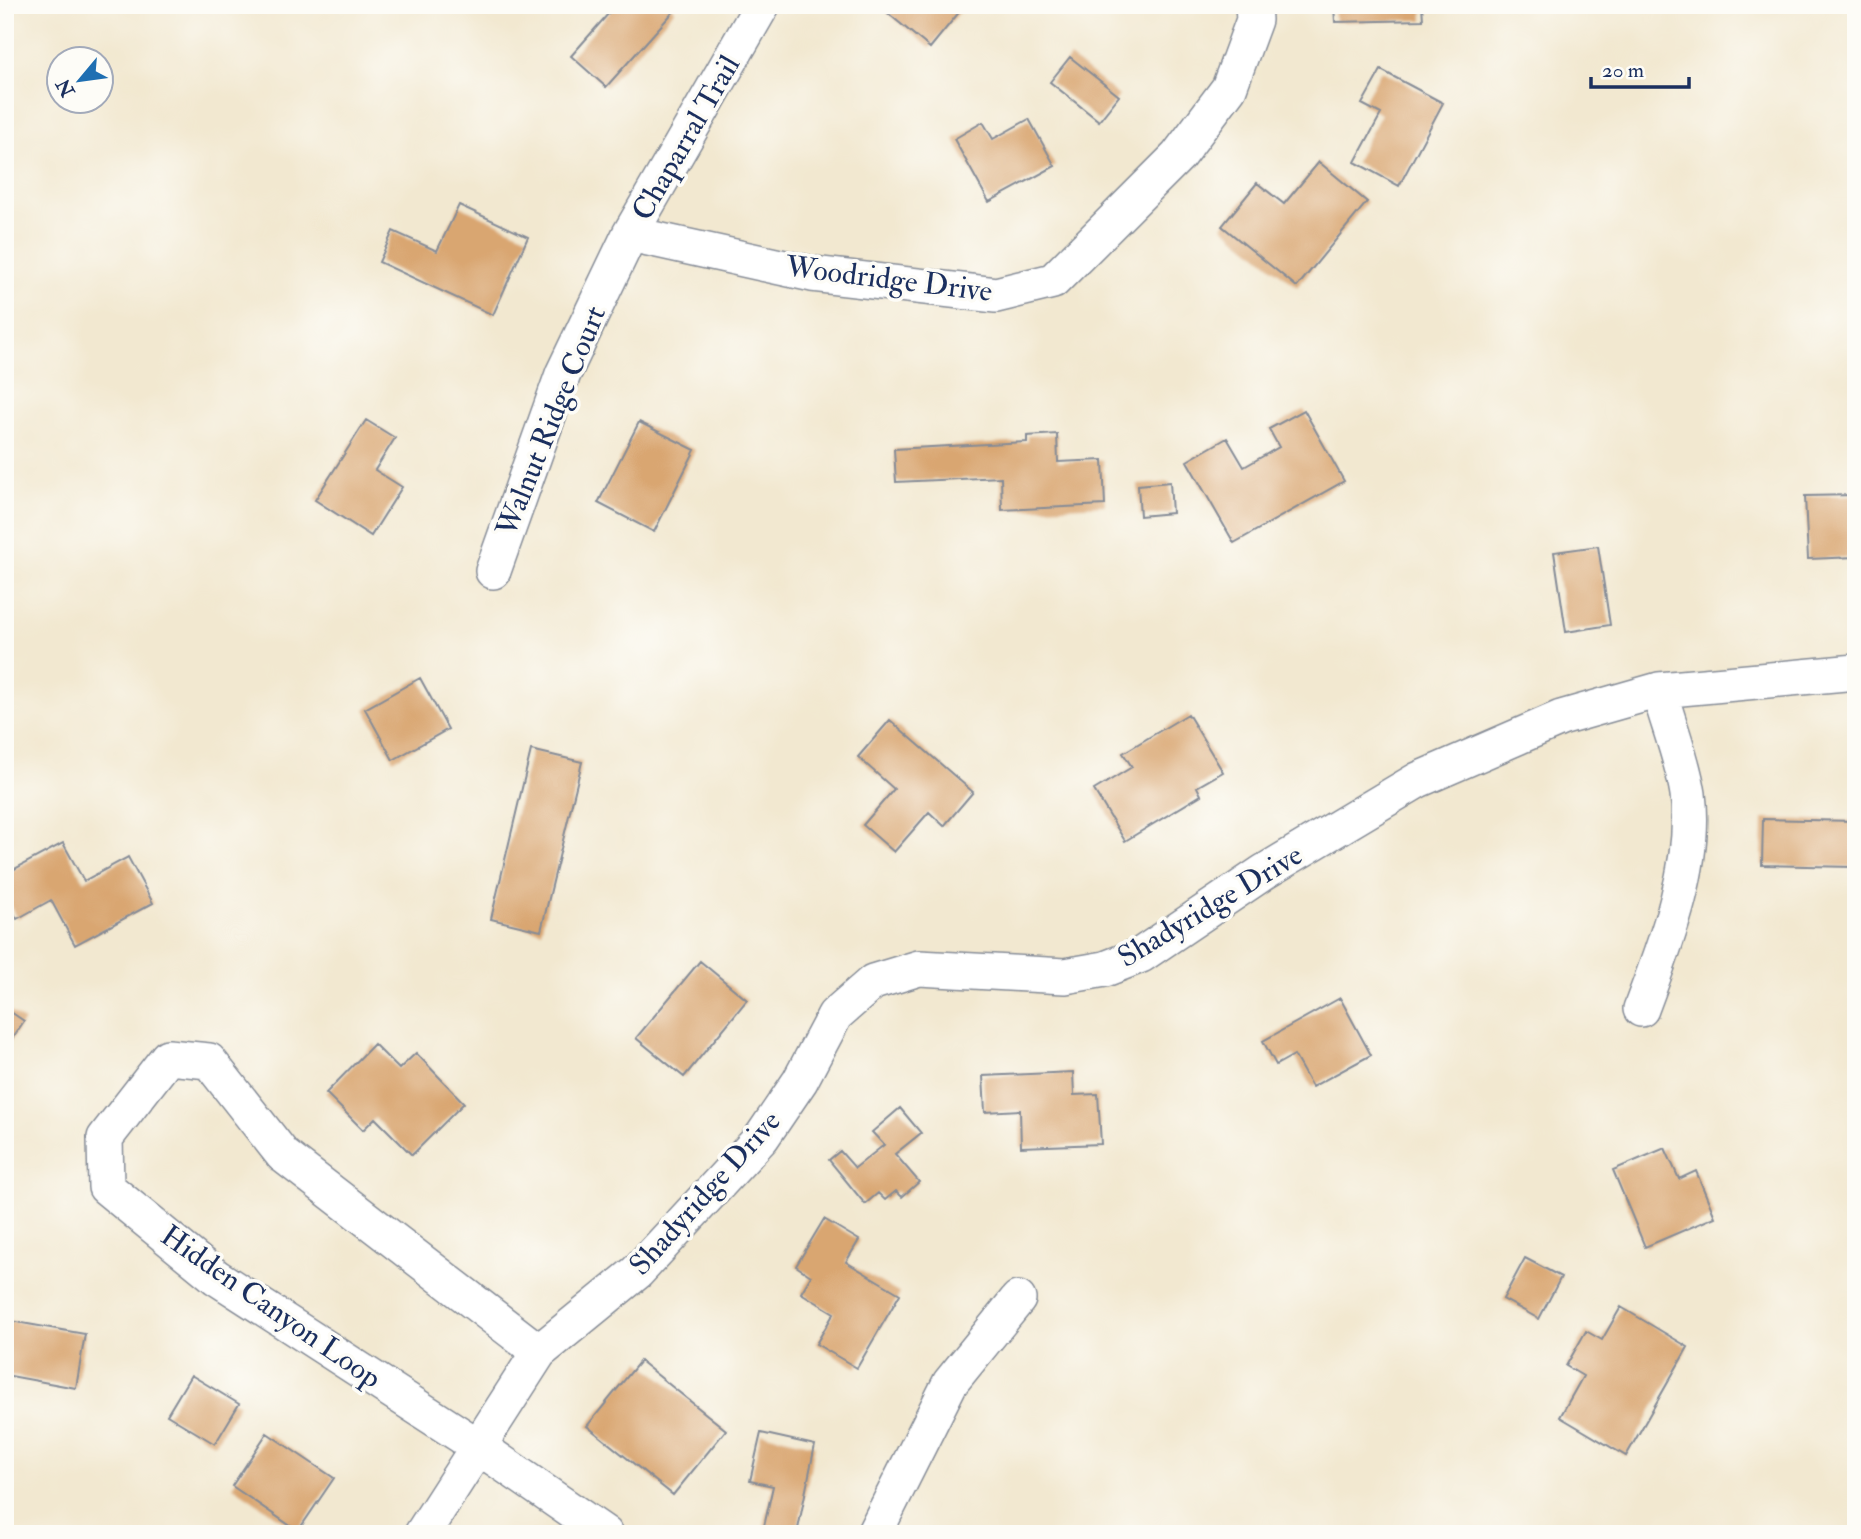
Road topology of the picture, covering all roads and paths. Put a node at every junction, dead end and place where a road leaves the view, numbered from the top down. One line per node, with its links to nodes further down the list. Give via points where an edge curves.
1 (762, 5): 3 (street, Chaparral Trail)
2 (1253, 5): 3 (street, Woodridge Drive, via 1254,20 1229,88 1178,156 1053,281 996,295 812,274)
3 (630, 234): 4 (street, Walnut Ridge Court, via 563,374)
4 (493, 571)
5 (1856, 672): 6 (street, Shadyridge Drive)
6 (1659, 690): 7 (street, via 1688,794 1686,861 1664,946); 9 (street, Shadyridge Drive, via 1561,718 1418,780 1264,872 1141,955 1105,969 1065,976 919,968 873,982 835,1015 800,1081 762,1137 637,1272)
7 (1641, 1009)
8 (1018, 1299): 13 (street, via 950,1383)
9 (539, 1352): 10 (street, Shadyridge Drive); 10 (street, Hidden Canyon Loop, via 283,1155 209,1061 168,1057 105,1138 106,1187 216,1277)
10 (479, 1447): 11 (street, Shadyridge Drive); 12 (street)
11 (422, 1534)
12 (605, 1534)
13 (874, 1534)

